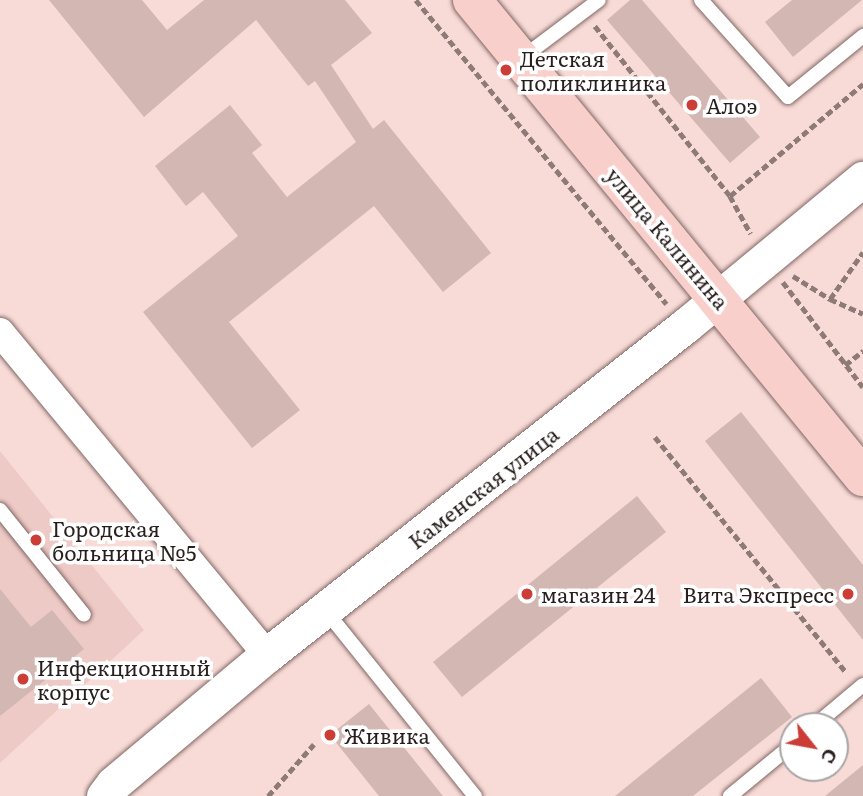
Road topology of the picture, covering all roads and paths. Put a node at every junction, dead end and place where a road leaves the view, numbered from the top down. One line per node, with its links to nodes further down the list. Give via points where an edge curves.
1 (416, 0): 16 (path)
2 (472, 0): 7 (main road, улица Калинина)
3 (599, 0): 5 (lane)
4 (701, 0): 6 (lane, via 788,97)
5 (583, 12): 7 (lane); 10 (path)
6 (863, 36)
7 (521, 59): 13 (main road, улица Калинина)
8 (863, 84): 10 (path)
9 (863, 179): 12 (street, Каменская улица)
10 (730, 196): 12 (path)
11 (863, 252): 14 (path)
12 (765, 258): 13 (street, Каменская улица); 14 (path); 19 (path)
13 (717, 297): 16 (street, Каменская улица); 22 (main road, улица Калинина)
14 (830, 299): 15 (path)
15 (863, 314)
16 (685, 326): 24 (street, Каменская улица)
17 (0, 332): 26 (street)
18 (863, 351): 19 (path)
19 (845, 365): 20 (path)
20 (863, 387)
21 (655, 437): 27 (path)
22 (863, 477)
23 (0, 510): 25 (lane)
24 (326, 611): 26 (street, Каменская улица); 33 (lane)
25 (84, 615)
26 (267, 655): 31 (street, Каменская улица)
27 (861, 687): 28 (lane)
28 (831, 712)
29 (314, 744): 32 (path)
30 (779, 756): 34 (lane)
31 (104, 796)
32 (268, 796)
33 (475, 796)
34 (730, 796)

